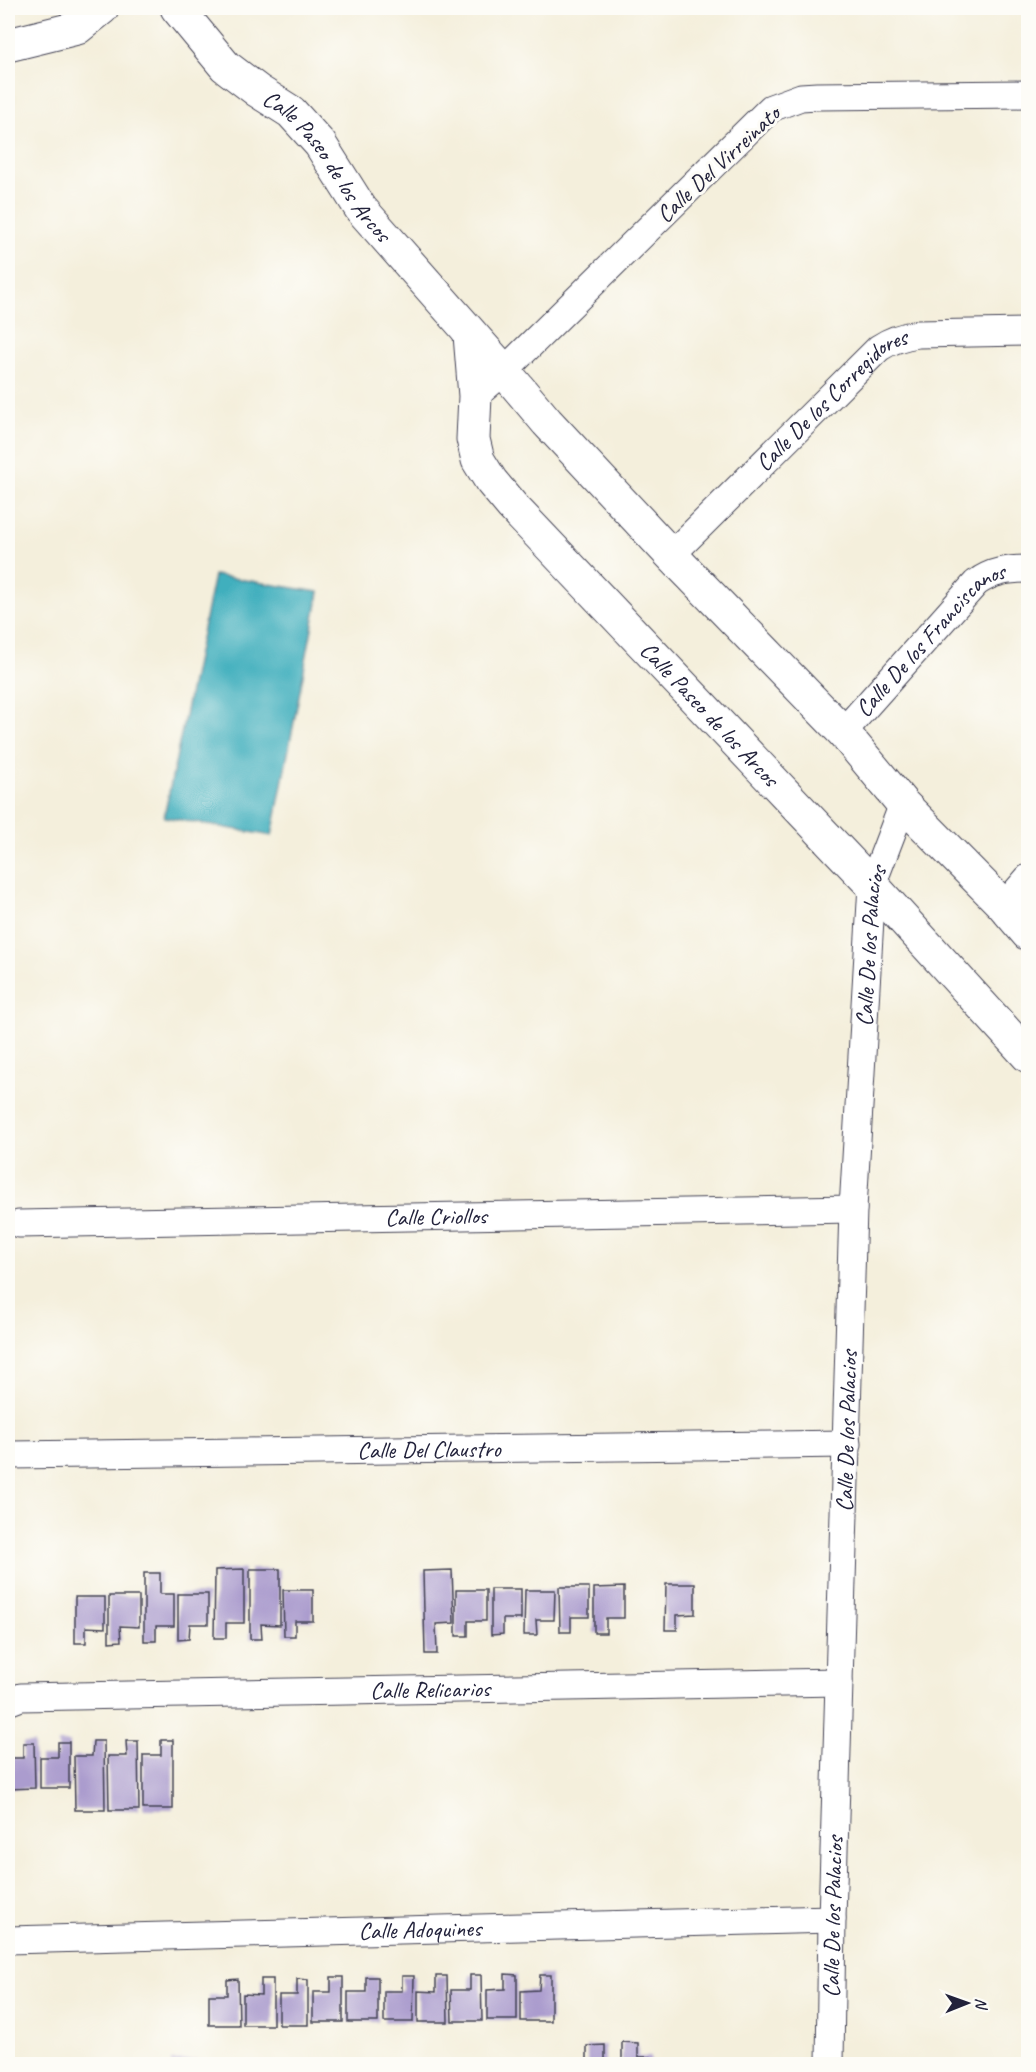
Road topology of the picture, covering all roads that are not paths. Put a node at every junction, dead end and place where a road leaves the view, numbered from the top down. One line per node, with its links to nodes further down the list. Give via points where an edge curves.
1 (102, 8): 3 (street, via 77,28)
2 (177, 8): 6 (street, Calle Paseo de los Arcos, via 225,66 291,112 320,144 361,209)
3 (8, 45)
4 (1029, 94): 7 (street, Calle Del Virreinato, via 817,96 771,108)
5 (1029, 332): 9 (street, Calle De los Corregidores, via 918,334 888,342)
6 (470, 335): 7 (street, Calle Paseo de los Arcos); 8 (street, Calle Paseo de los Arcos)
7 (504, 371): 8 (street, Calle Del Virreinato); 9 (street, Calle Paseo de los Arcos)
8 (475, 396): 14 (street, Calle Paseo de los Arcos, via 473,439 478,460 491,481)
9 (671, 555): 11 (street, Calle Paseo de los Arcos)
10 (1029, 569): 11 (street, Calle De los Franciscanos, via 998,572 976,584)
11 (843, 732): 12 (street, Calle Paseo de los Arcos)
12 (903, 804): 14 (street, Calle De los Palacios); 15 (street, Calle Paseo de los Arcos)
13 (1029, 878): 15 (street)
14 (872, 885): 17 (street, Calle Paseo de los Arcos); 18 (street, Calle De los Palacios)
15 (1004, 906): 16 (street, Calle Paseo de los Arcos)
16 (1029, 934)
17 (1029, 1056)
18 (853, 1209): 19 (street, Calle Criollos); 20 (street, Calle De los Palacios)
19 (19, 1224)
20 (847, 1444): 21 (street, Calle Del Claustro); 22 (street, Calle De los Palacios)
21 (11, 1455)
22 (840, 1682): 23 (street, Calle Relicarios); 24 (street, Calle De los Palacios)
23 (14, 1700)
24 (832, 1919): 25 (street, Calle Adoquines); 26 (street, Calle De los Palacios)
25 (8, 1940)
26 (830, 2064)

